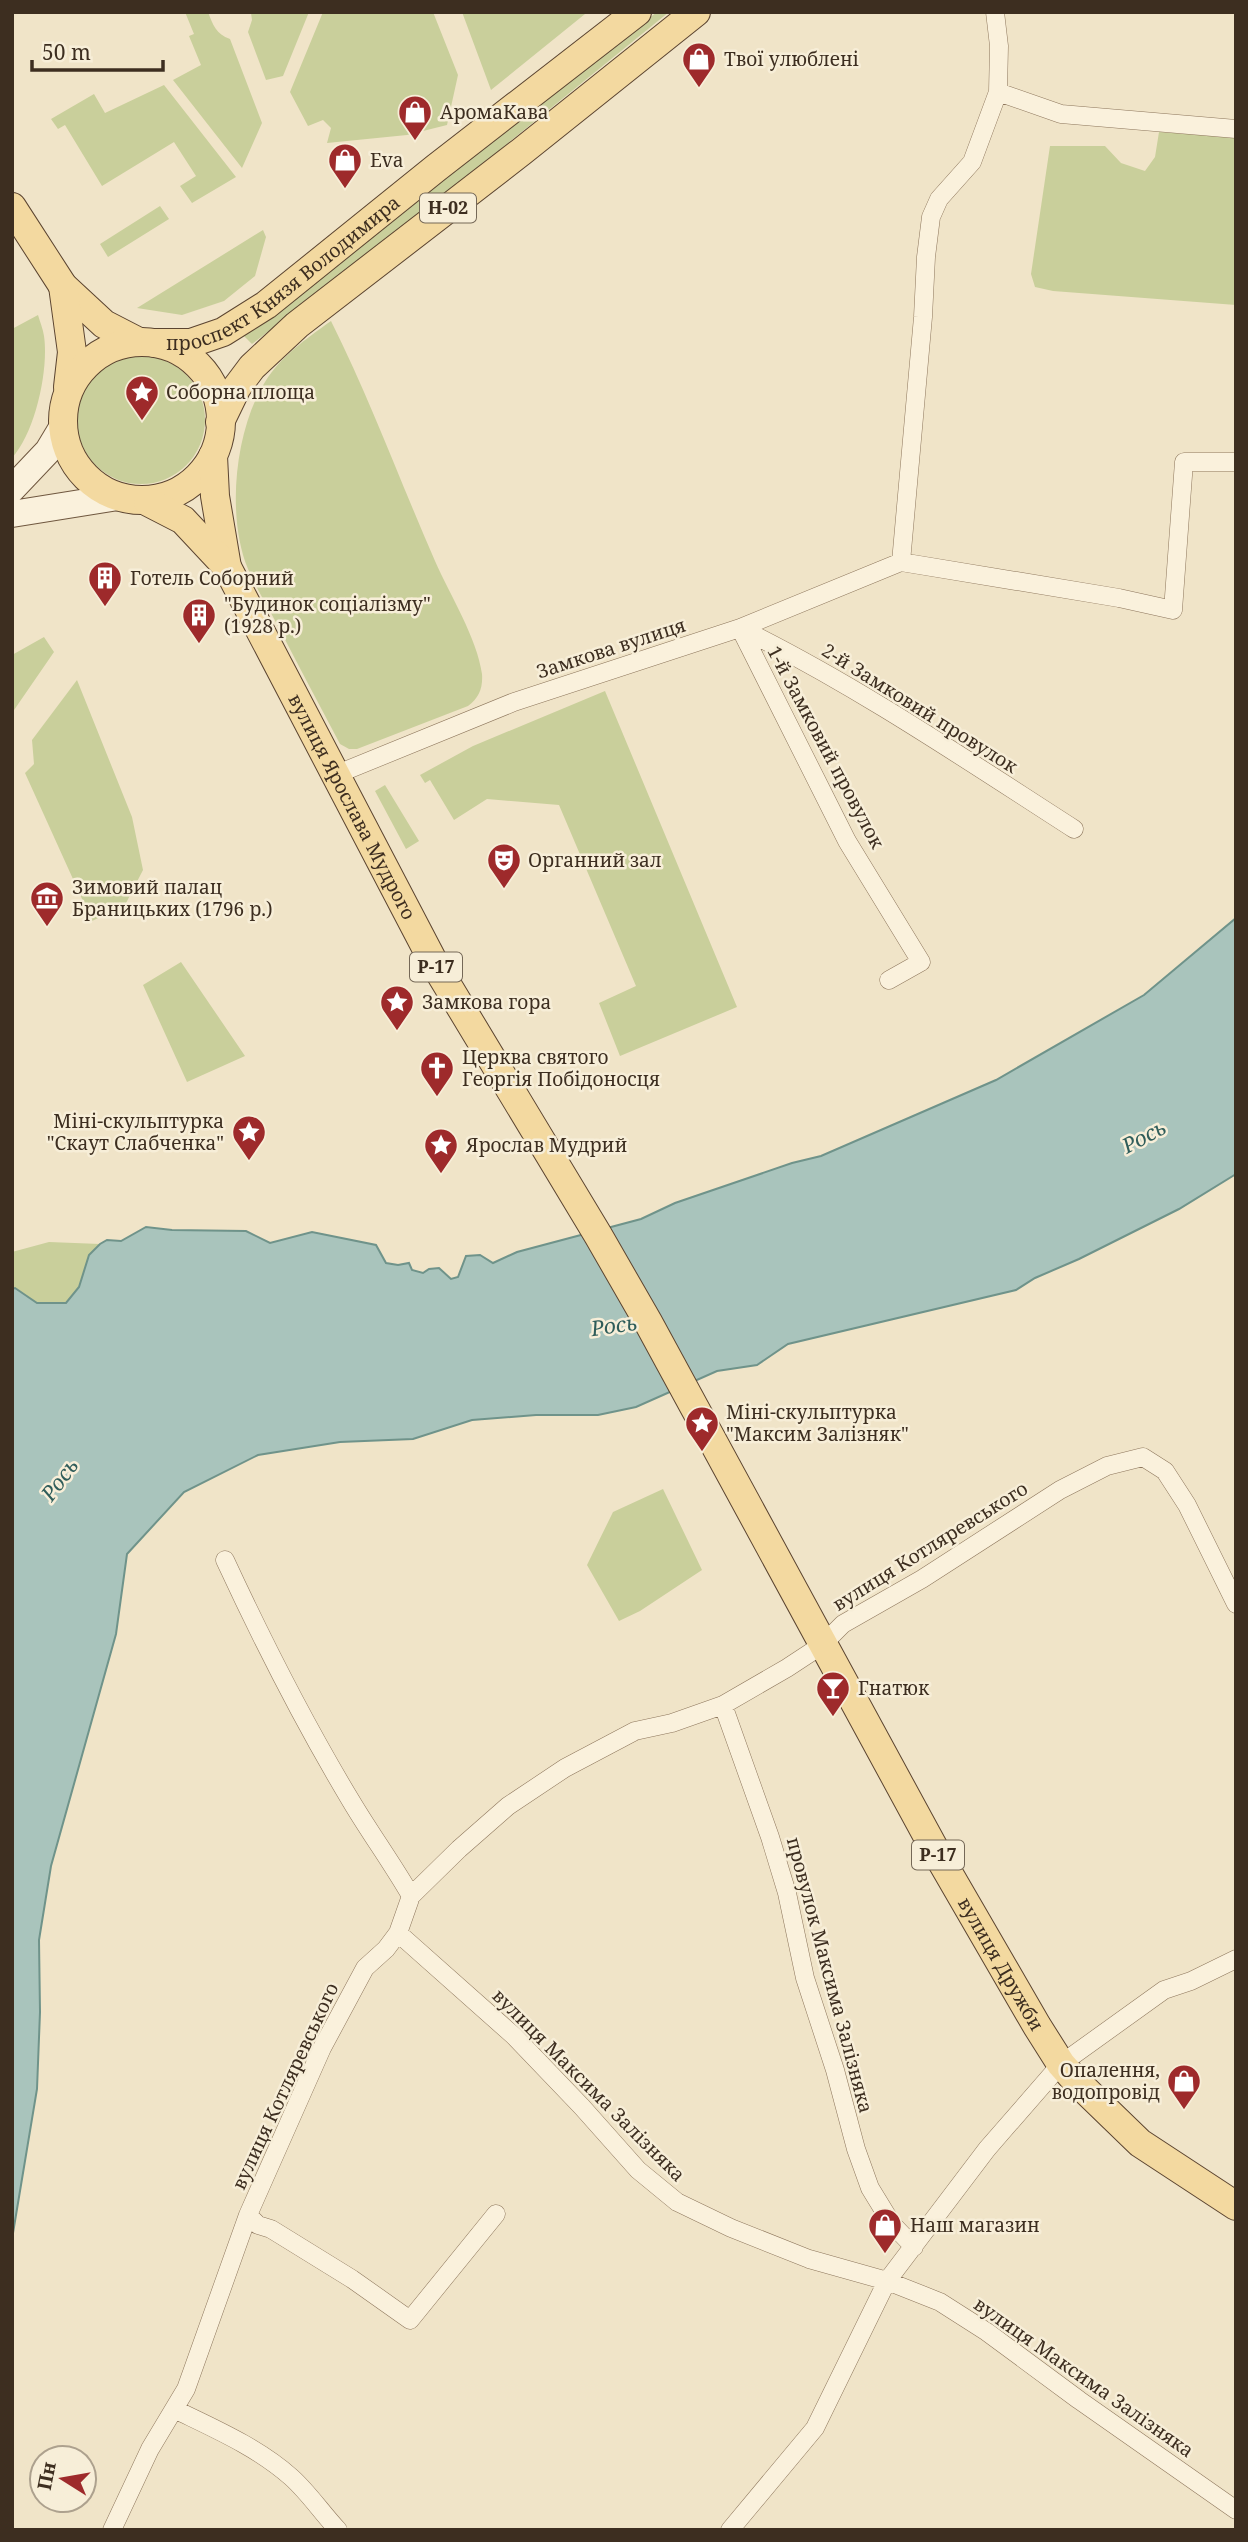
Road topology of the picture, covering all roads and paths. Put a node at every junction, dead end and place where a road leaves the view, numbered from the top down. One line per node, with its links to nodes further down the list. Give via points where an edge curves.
1 (637, 12): 9 (main road, проспект Князя Володимира / Н-02, via 266,305 223,332 191,343)
2 (696, 12): 11 (main road, проспект Князя Володимира / Н-02, via 297,325 252,367)
3 (1003, 12): 4 (street)
4 (995, 13): 5 (street)
5 (998, 92): 6 (street, via 1061,114); 19 (street, via 972,162 939,199 931,217)
6 (1236, 129)
7 (12, 207): 8 (main road, Н-02)
8 (63, 286): 9 (main road, Н-02, via 104,324); 10 (main road, Н-02, via 72,352)
9 (146, 342): 10 (main road, via 102,352 82,369); 11 (main road, via 187,355 202,367 219,399)
10 (68, 391): 12 (main road, Н-02)
11 (220, 422): 13 (main road, Н-02)
12 (63, 426): 15 (main road, via 48,451); 16 (main road, Н-02, via 66,443 82,473)
13 (213, 456): 17 (main road, Н-02, via 181,491); 20 (main road, вулиця Ярослава Мудрого / Р-17)
14 (1236, 461): 19 (street, via 1184,462 1173,610)
15 (12, 489)
16 (118, 497): 17 (main road, Н-02); 18 (main road)
17 (148, 502): 20 (main road, вулиця Ярослава Мудрого / Р-17, via 183,520)
18 (12, 514)
19 (901, 562): 21 (street, Замкова вулиця)
20 (227, 567): 22 (main road, вулиця Ярослава Мудрого / Р-17)
21 (740, 628): 22 (street, Замкова вулиця, via 514,702); 23 (street, 2-й Замковий провулок, via 787,651); 24 (street, 1-й Замковий провулок, via 847,841 921,962)
22 (335, 775): 25 (main road, вулиця Ярослава Мудрого / Р-17, via 434,963 598,1235)
23 (1074, 829)
24 (889, 979)
25 (715, 1443): 28 (main road, вулиця Дружби / Р-17)
26 (225, 1560): 30 (street, via 265,1646 324,1753)
27 (1236, 1604): 28 (street, вулиця Котляревського, via 1187,1505 1165,1472 1143,1457 1107,1466 1060,1490 843,1624)
28 (822, 1644): 29 (street, вулиця Котляревського); 33 (main road, вулиця Дружби / Р-17, via 935,1850)
29 (723, 1705): 30 (street, вулиця Котляревського, via 635,1731 565,1768 508,1806); 37 (street, провулок Максима Залізняка, via 787,1893 805,1978 856,2149 870,2188 892,2224)
30 (411, 1896): 31 (street, вулиця Котляревського)
31 (398, 1933): 36 (street, вулиця Котляревського, via 365,1968 322,2048); 38 (street, вулиця Максима Залізняка, via 514,2036 638,2170 677,2202 809,2259)
32 (1236, 1959): 33 (street, via 1164,1990)
33 (1061, 2064): 34 (main road, вулиця Дружби / Р-17, via 1140,2143); 37 (street, via 987,2149)
34 (1236, 2206)
35 (496, 2214): 36 (street, вулиця Котляревського, via 410,2320)
36 (248, 2215): 39 (street, вулиця Котляревського, via 187,2389)
37 (914, 2247): 38 (street)
38 (887, 2281): 40 (street, вулиця Максима Залізняка, via 940,2302 987,2332); 43 (street, via 815,2428)
39 (174, 2409): 41 (street, вулиця Котляревського); 42 (street, via 262,2455 292,2478)
40 (1236, 2510)
41 (112, 2530)
42 (338, 2530)
43 (730, 2530)

